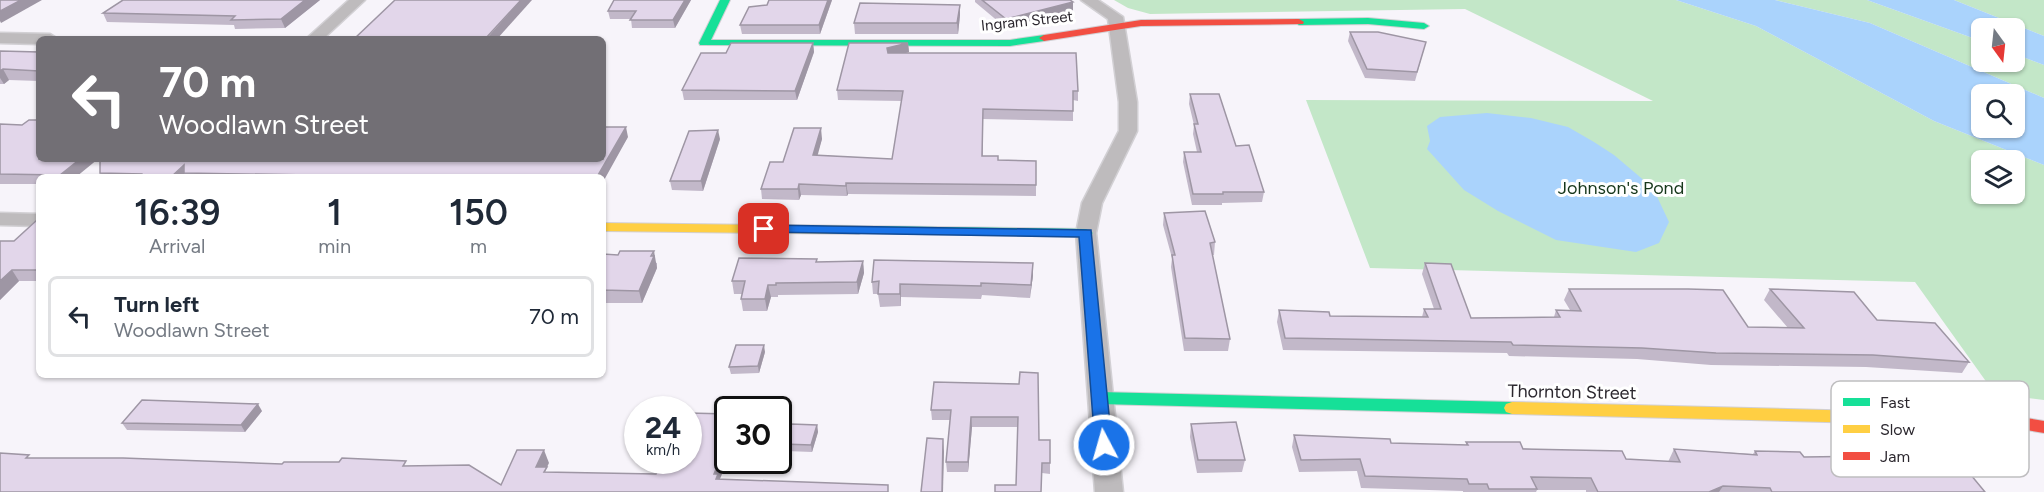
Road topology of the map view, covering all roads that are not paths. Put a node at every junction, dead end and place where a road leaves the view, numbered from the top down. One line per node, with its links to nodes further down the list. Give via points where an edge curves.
1 (358, 0): 6 (street)
2 (725, 0): 4 (street, Ingram Street, via 704,43 1010,42)
3 (1088, 0): 4 (street, via 1115,17)
4 (1118, 26): 5 (street, Ingram Street, via 1344,21); 12 (street, via 1128,131 1092,203)
5 (1424, 26)
6 (317, 36)
7 (0, 38): 8 (street)
8 (36, 39)
9 (0, 219): 10 (street)
10 (36, 220)
11 (606, 227): 12 (street)
12 (1086, 233): 13 (street)
13 (1099, 398): 14 (street, Thornton Street); 17 (street)
14 (1831, 417)
15 (2029, 424): 16 (street, Thornton Street)
16 (2044, 427)
17 (1109, 492)

